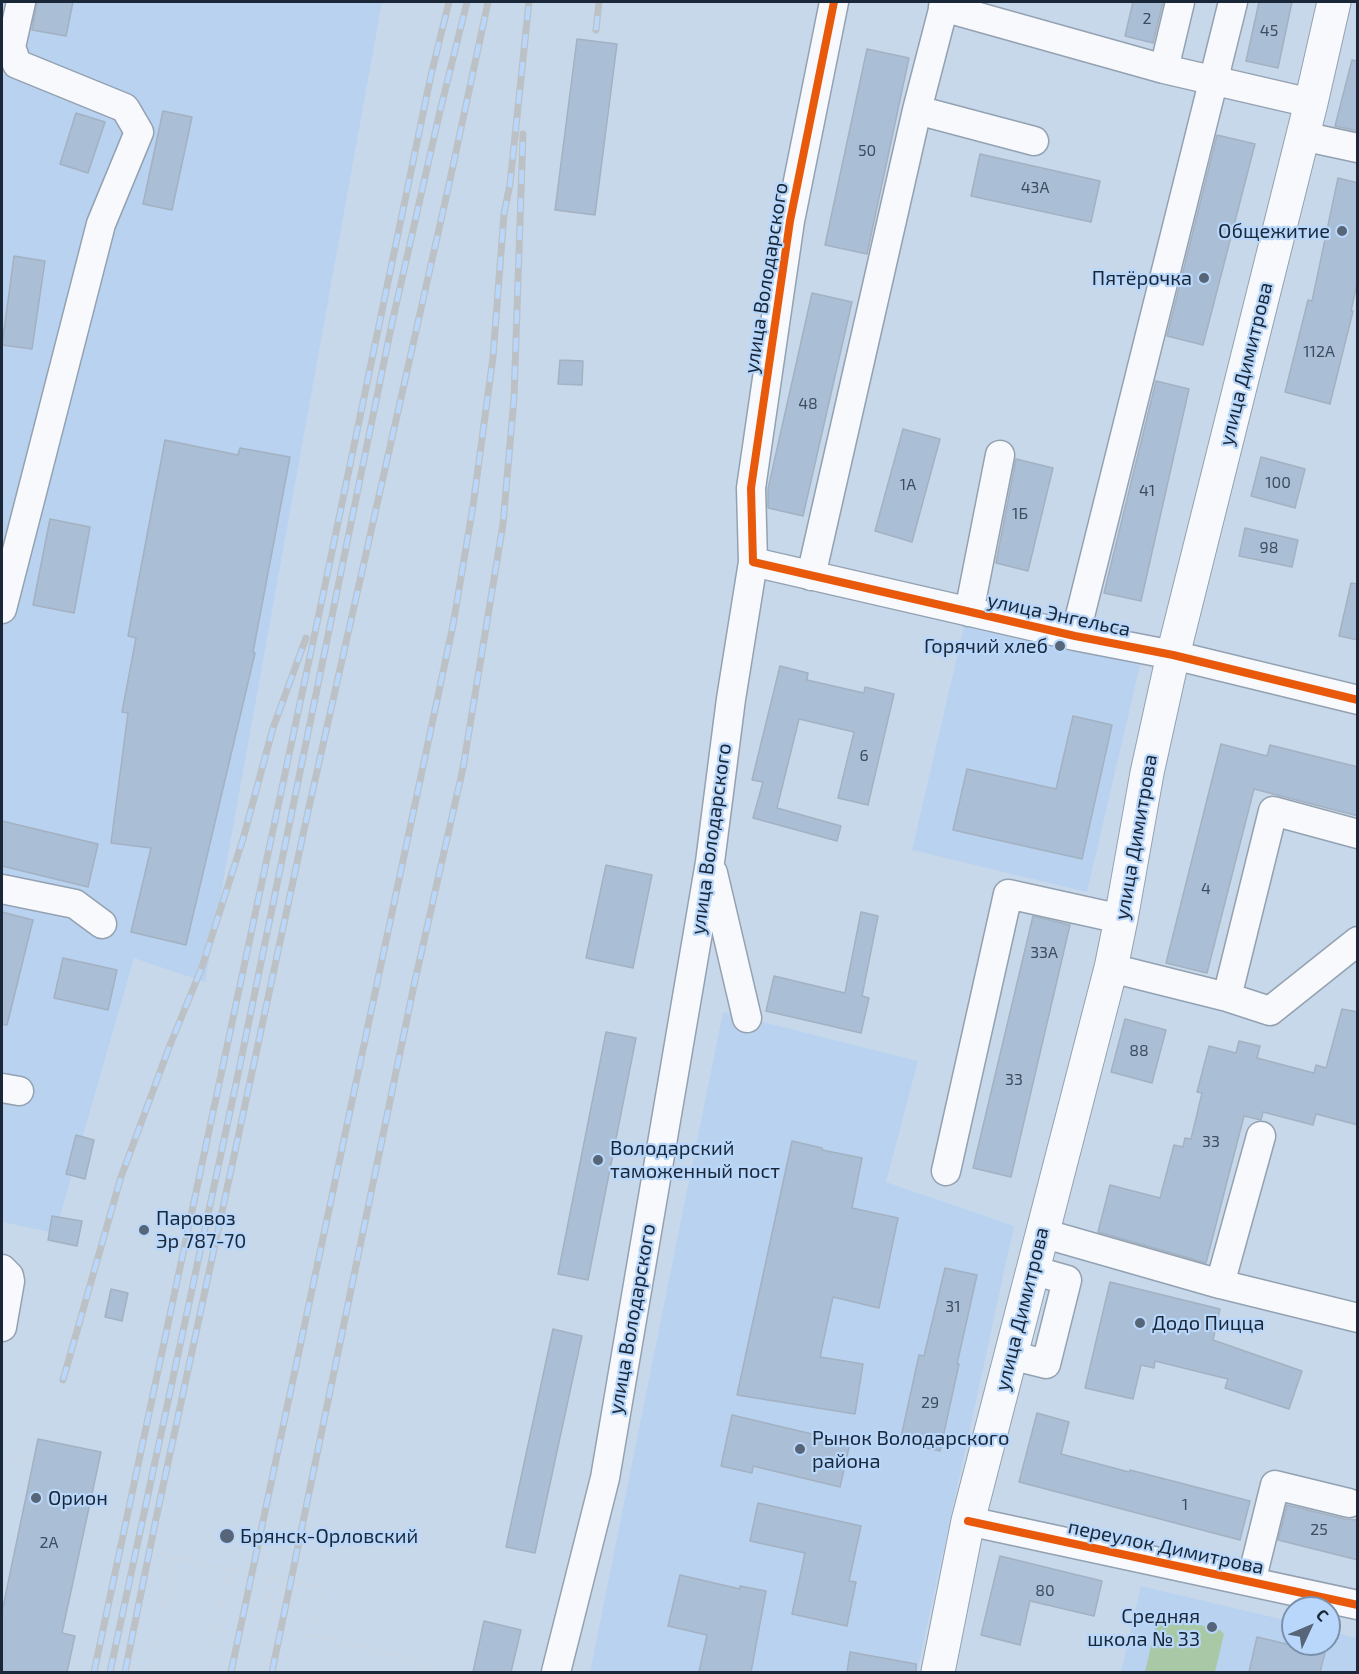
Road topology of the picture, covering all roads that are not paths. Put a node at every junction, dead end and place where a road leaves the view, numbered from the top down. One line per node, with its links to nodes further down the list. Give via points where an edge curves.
1 (21, 2): 18 (street, via 11,47 17,64 125,108 139,132 101,224)
2 (834, 2): 16 (street, улица Володарского, via 790,221 756,453 751,488)
3 (1180, 2): 8 (street)
4 (1233, 2): 9 (street)
5 (1334, 2): 10 (main road, улица Димитрова)
6 (944, 4): 7 (street); 11 (street)
7 (986, 10): 8 (street)
8 (1164, 69): 9 (street)
9 (1213, 81): 10 (street); 20 (street)
10 (1311, 104): 12 (main road, улица Димитрова)
11 (917, 110): 13 (street); 17 (street)
12 (1302, 136): 14 (street); 21 (main road, улица Димитрова)
13 (1034, 141)
14 (1358, 148)
15 (1000, 455): 19 (street)
16 (753, 562): 17 (street, улица Энгельса); 24 (street, улица Володарского)
17 (812, 576): 19 (street, улица Энгельса)
18 (2, 609)
19 (969, 612): 20 (street, улица Энгельса)
20 (1075, 636): 21 (street, улица Энгельса)
21 (1173, 655): 22 (street, улица Энгельса); 26 (main road, улица Димитрова)
22 (1358, 700)
23 (1358, 834): 30 (street, via 1273,811)
24 (710, 862): 31 (street); 43 (street, улица Володарского, via 604,1478)
25 (2, 889): 27 (street, via 75,904)
26 (1121, 919): 29 (main road, улица Димитрова); 33 (street, via 1008,894)
27 (102, 924)
28 (1358, 941): 30 (street, via 1270,1011)
29 (1111, 968): 30 (street); 34 (main road, улица Димитрова)
30 (1227, 997)
31 (747, 1018)
32 (1261, 1136): 36 (street)
33 (946, 1171)
34 (1042, 1233): 36 (street); 40 (main road, улица Димитрова)
35 (2, 1269): 38 (street, via 10,1281)
36 (1220, 1284): 37 (street)
37 (1358, 1318)
38 (2, 1327)
39 (1349, 1503): 41 (street, via 1275,1485)
40 (968, 1521): 41 (street, переулок Димитрова); 44 (main road, улица Димитрова)
41 (1251, 1582): 42 (street, переулок Димитрова)
42 (1358, 1605)
43 (556, 1672)
44 (938, 1672)

